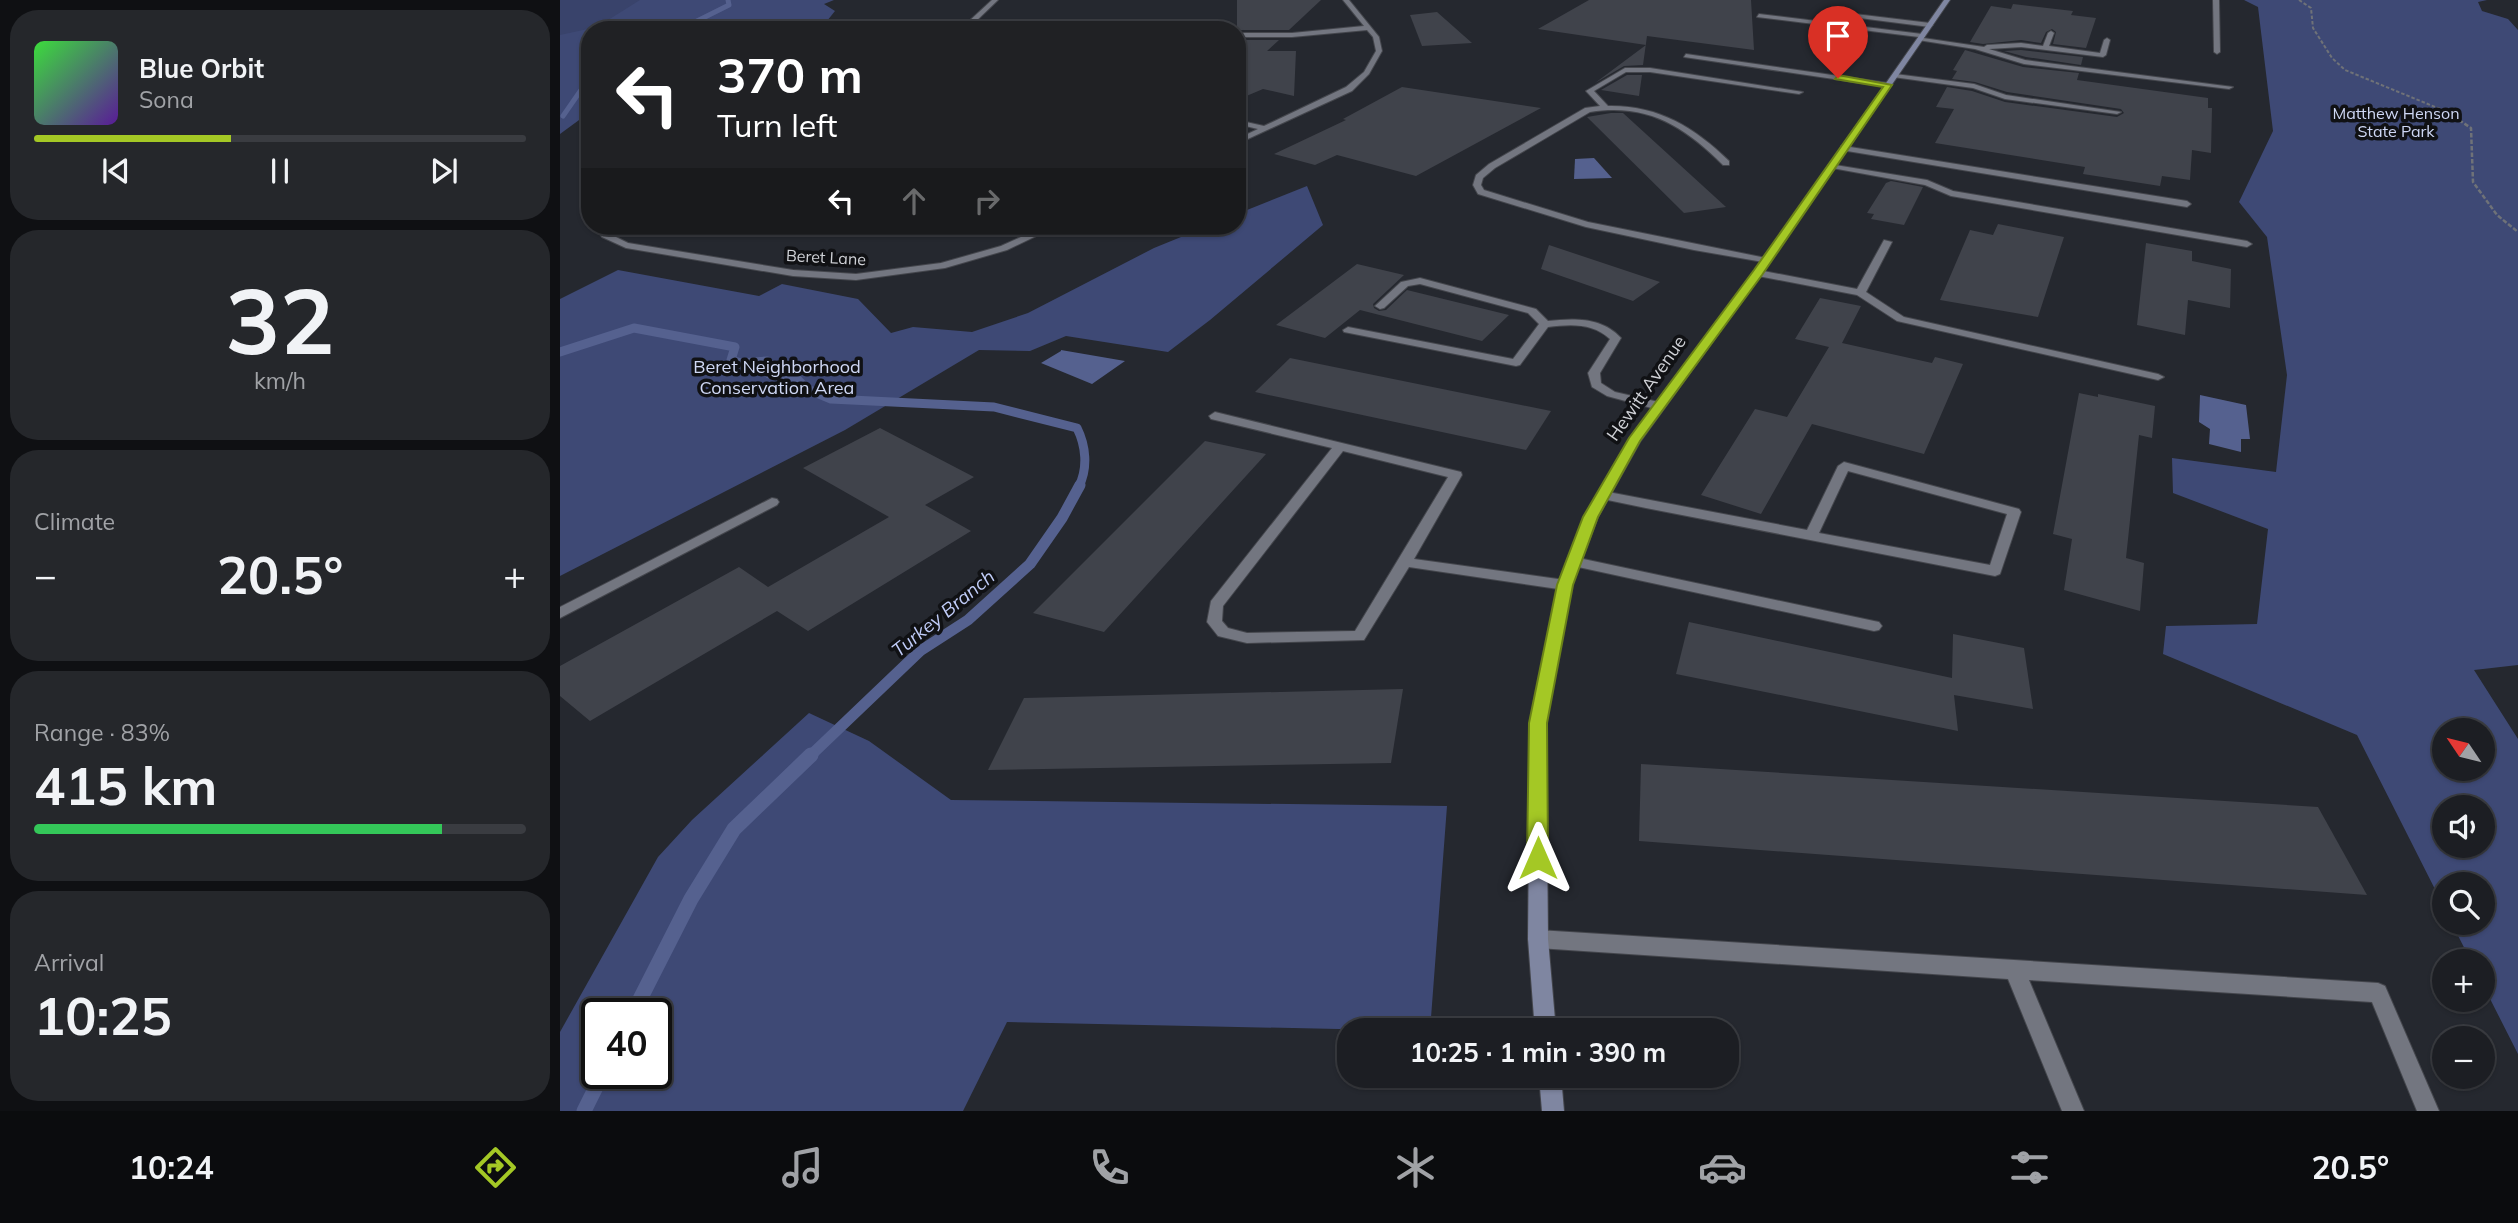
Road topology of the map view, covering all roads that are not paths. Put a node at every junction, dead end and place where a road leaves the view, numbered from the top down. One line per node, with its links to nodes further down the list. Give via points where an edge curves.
1 (995, 0): 7 (street)
2 (1346, 0): 8 (street)
3 (1947, 0): 9 (street, Hewitt Avenue)
4 (2216, 0): 15 (street)
5 (1830, 13): 9 (street)
6 (1759, 16): 9 (street)
7 (973, 21)
8 (1368, 28): 11 (street, via 1292,36); 23 (street, via 1379,51 1367,73 1349,89)
9 (1924, 33): 13 (street); 17 (street, Hewitt Avenue)
10 (2051, 33): 14 (street)
11 (1246, 35)
12 (2107, 40): 14 (street, via 2103,55)
13 (1976, 47): 14 (street); 18 (street, via 2024,62)
14 (2045, 48)
15 (2217, 52)
16 (1686, 56): 17 (street)
17 (1891, 80): 21 (street, via 1974,86 2005,97); 25 (street, Hewitt Avenue)
18 (2229, 87)
19 (1799, 92): 20 (street, via 1650,70 1625,71 1590,91)
20 (1605, 107): 26 (street, via 1679,123); 33 (street, via 1588,110 1492,166 1479,177 1481,192 1585,225)
21 (2117, 112)
22 (1246, 124): 23 (street)
23 (1266, 129): 24 (street)
24 (1246, 138)
25 (1844, 148): 27 (street, Hewitt Avenue); 28 (street)
26 (1726, 163)
27 (1832, 166): 32 (street, via 1927,183 1951,193); 33 (street, Hewitt Avenue)
28 (2187, 204)
29 (605, 235): 30 (street, Beret Lane, via 626,245 793,273 856,277 942,266)
30 (1032, 235)
31 (1887, 242): 34 (street)
32 (2247, 244)
33 (1762, 267): 34 (street); 39 (street, Hewitt Avenue)
34 (1860, 293): 38 (street, via 1901,319)
35 (1381, 306): 36 (street, via 1405,284 1420,281 1532,311)
36 (1545, 324): 37 (street, via 1516,363); 39 (street, via 1588,322 1607,327 1616,338 1594,373 1596,385 1611,394)
37 (1348, 330)
38 (2158, 377)
39 (1659, 406): 42 (street, Hewitt Avenue)
40 (1215, 416): 41 (street)
41 (1340, 447): 45 (street, via 1456,475); 45 (street, via 1216,605 1214,622 1223,632 1247,638 1359,636)
42 (1602, 495): 44 (street); 46 (street, Hewitt Avenue)
43 (772, 502): 48 (street)
44 (1811, 536): 44 (street, via 1995,571 2014,512 1844,466)
45 (1405, 562): 47 (street)
46 (1574, 562): 47 (street, Hewitt Avenue); 49 (street)
47 (1565, 585): 50 (street, Hewitt Avenue, via 1538,723)
48 (560, 613)
49 (1874, 626)
50 (1538, 939): 51 (street); 52 (street, Hewitt Avenue)
51 (2014, 969): 55 (street); 56 (street, via 2378,993)
52 (1545, 1018)
53 (1551, 1088): 54 (street)
54 (1553, 1111)
55 (2073, 1111)
56 (2428, 1111)

